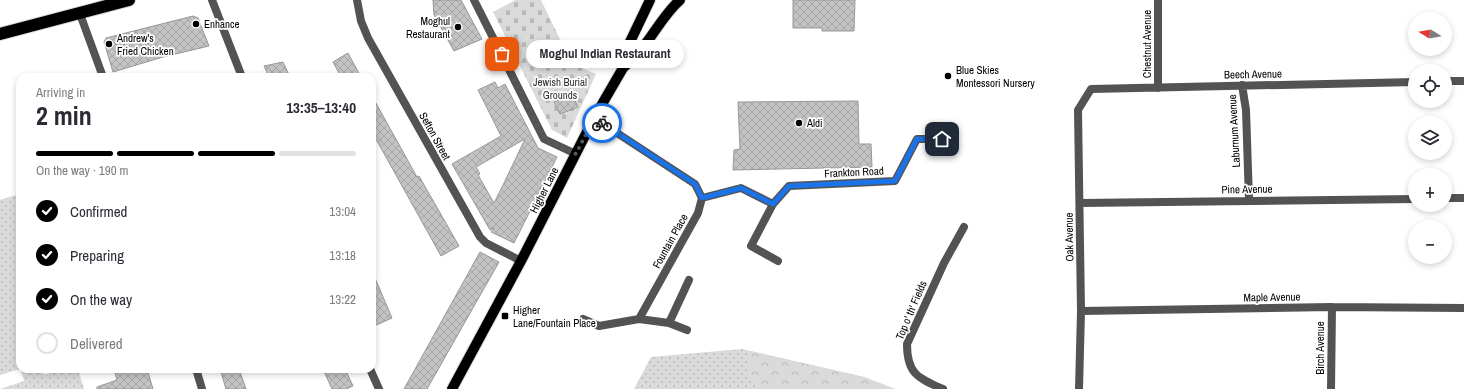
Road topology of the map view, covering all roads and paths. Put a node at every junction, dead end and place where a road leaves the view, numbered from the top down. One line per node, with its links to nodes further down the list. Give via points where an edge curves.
1 (212, 0): 12 (street)
2 (357, 0): 30 (street, Sefton Street, via 368,38 480,236 486,243)
3 (474, 0): 21 (street, via 544,139)
4 (649, 0): 10 (main road, Higher Lane, via 629,44)
5 (680, 0): 10 (main road)
6 (1158, 0): 17 (street, Chestnut Avenue)
7 (122, 1): 8 (highway)
8 (80, 14): 9 (highway); 11 (street)
9 (0, 34)
10 (623, 68): 19 (main road, Higher Lane)
11 (102, 73)
12 (240, 73)
13 (1452, 81): 14 (street)
14 (1464, 81)
15 (1408, 82): 16 (street, Beech Avenue)
16 (1242, 85): 17 (street, Beech Avenue); 26 (street, Laburnum Avenue, via 1246,110)
17 (1158, 88): 18 (street, Beech Avenue)
18 (1091, 89): 27 (street, Oak Avenue, via 1078,110)
19 (594, 118): 21 (main road, Higher Lane); 22 (street, via 695,184)
20 (942, 139): 28 (street, Frankton Road, via 917,139 895,181 789,186)
21 (576, 154): 30 (main road, Higher Lane)
22 (702, 198): 28 (street, via 741,188); 36 (street, Fountain Place, via 698,213)
23 (1452, 198): 24 (street)
24 (1464, 198)
25 (1408, 199): 26 (street, Pine Avenue)
26 (1249, 200): 27 (street, Pine Avenue)
27 (1080, 203): 35 (street, Oak Avenue)
28 (773, 204): 31 (street, Frankton Road, via 751,246)
29 (964, 227): 45 (street, Top o' th' Fields, via 944,263 907,344 911,371 926,382)
30 (521, 260): 44 (main road, Higher Lane)
31 (778, 261)
32 (688, 280): 38 (street)
33 (1332, 307): 34 (street, Maple Avenue); 35 (street, Maple Avenue); 47 (street, Birch Avenue)
34 (1464, 308)
35 (1081, 311): 46 (street, Oak Avenue)
36 (640, 319): 37 (street, via 599,326); 38 (street)
37 (583, 320)
38 (669, 323): 39 (street)
39 (687, 330)
40 (197, 373): 42 (street)
41 (372, 373): 43 (street)
42 (202, 389)
43 (379, 389)
44 (452, 389)
45 (943, 389)
46 (1079, 389)
47 (1331, 389)

